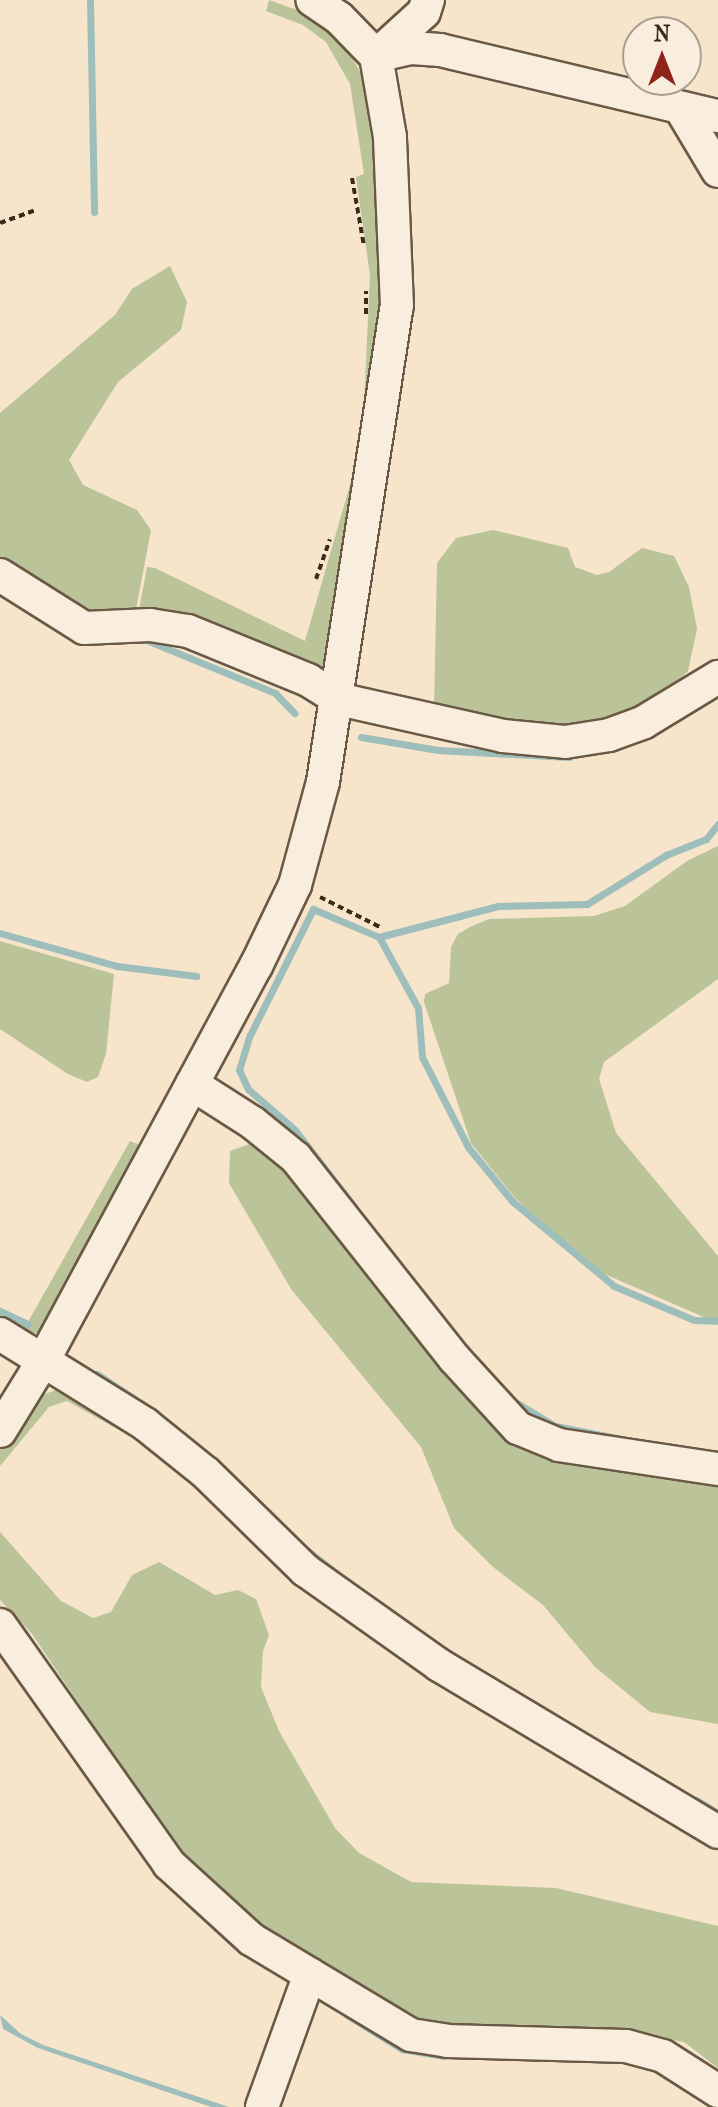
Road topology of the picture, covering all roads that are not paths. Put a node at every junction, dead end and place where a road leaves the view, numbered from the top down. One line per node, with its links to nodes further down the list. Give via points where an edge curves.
1 (312, 0): 3 (street, via 339,18)
2 (428, 0): 3 (street, via 424,12)
3 (376, 56): 4 (street, via 411,48 440,50); 9 (street, via 390,137 397,306)
4 (681, 109): 5 (street); 6 (street)
5 (718, 116)
6 (718, 171)
7 (0, 575): 9 (street, via 84,628 150,625 188,631 308,680)
8 (718, 677): 9 (street, via 644,722 584,741 463,730)
9 (338, 699): 10 (street, via 323,782 295,885)
10 (192, 1084): 12 (street); 14 (street, via 296,1158 454,1358 518,1428 559,1445)
11 (0, 1334): 12 (street)
12 (43, 1361): 13 (street); 16 (street, via 145,1424 206,1473 305,1570 439,1665)
13 (0, 1431)
14 (718, 1469)
15 (0, 1625): 17 (street, via 169,1864 251,1939)
16 (718, 1832)
17 (310, 1974): 18 (street, via 421,2038 626,2046 663,2056); 19 (street)
18 (718, 2091)
19 (262, 2107)

